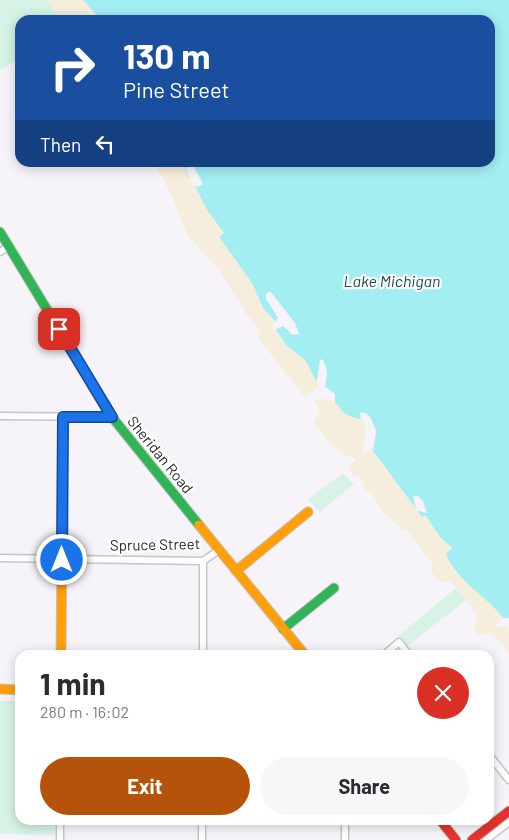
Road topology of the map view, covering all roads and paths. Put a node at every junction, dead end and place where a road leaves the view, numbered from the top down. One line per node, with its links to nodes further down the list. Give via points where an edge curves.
1 (0, 232): 2 (street, Sheridan Road)
2 (9, 246): 3 (street); 6 (street, Sheridan Road)
3 (0, 252)
4 (0, 416): 5 (street)
5 (63, 417): 6 (street); 10 (street)
6 (112, 417): 8 (street, Sheridan Road)
7 (308, 512): 12 (street)
8 (219, 550): 11 (street, Spruce Street); 12 (street, Sheridan Road)
9 (0, 558): 10 (street, Spruce Street)
10 (62, 560): 11 (street, Spruce Street); 15 (street)
11 (203, 561): 16 (street)
12 (236, 571): 14 (street, Sheridan Road)
13 (334, 588): 14 (street)
14 (284, 628): 17 (street, Sheridan Road)
15 (61, 650)
16 (203, 650)
17 (301, 650)
18 (390, 650): 19 (street, via 399,642)
19 (405, 650)
20 (0, 689): 21 (street)
21 (15, 690)
22 (494, 761): 23 (street)
23 (509, 780)
24 (509, 811): 29 (street)
25 (60, 825): 30 (street)
26 (202, 825): 31 (street)
27 (345, 825): 32 (street)
28 (444, 825): 33 (street)
29 (505, 825): 34 (street); 35 (street)
30 (60, 840)
31 (202, 840)
32 (345, 840)
33 (456, 840)
34 (472, 840)
35 (486, 840)

